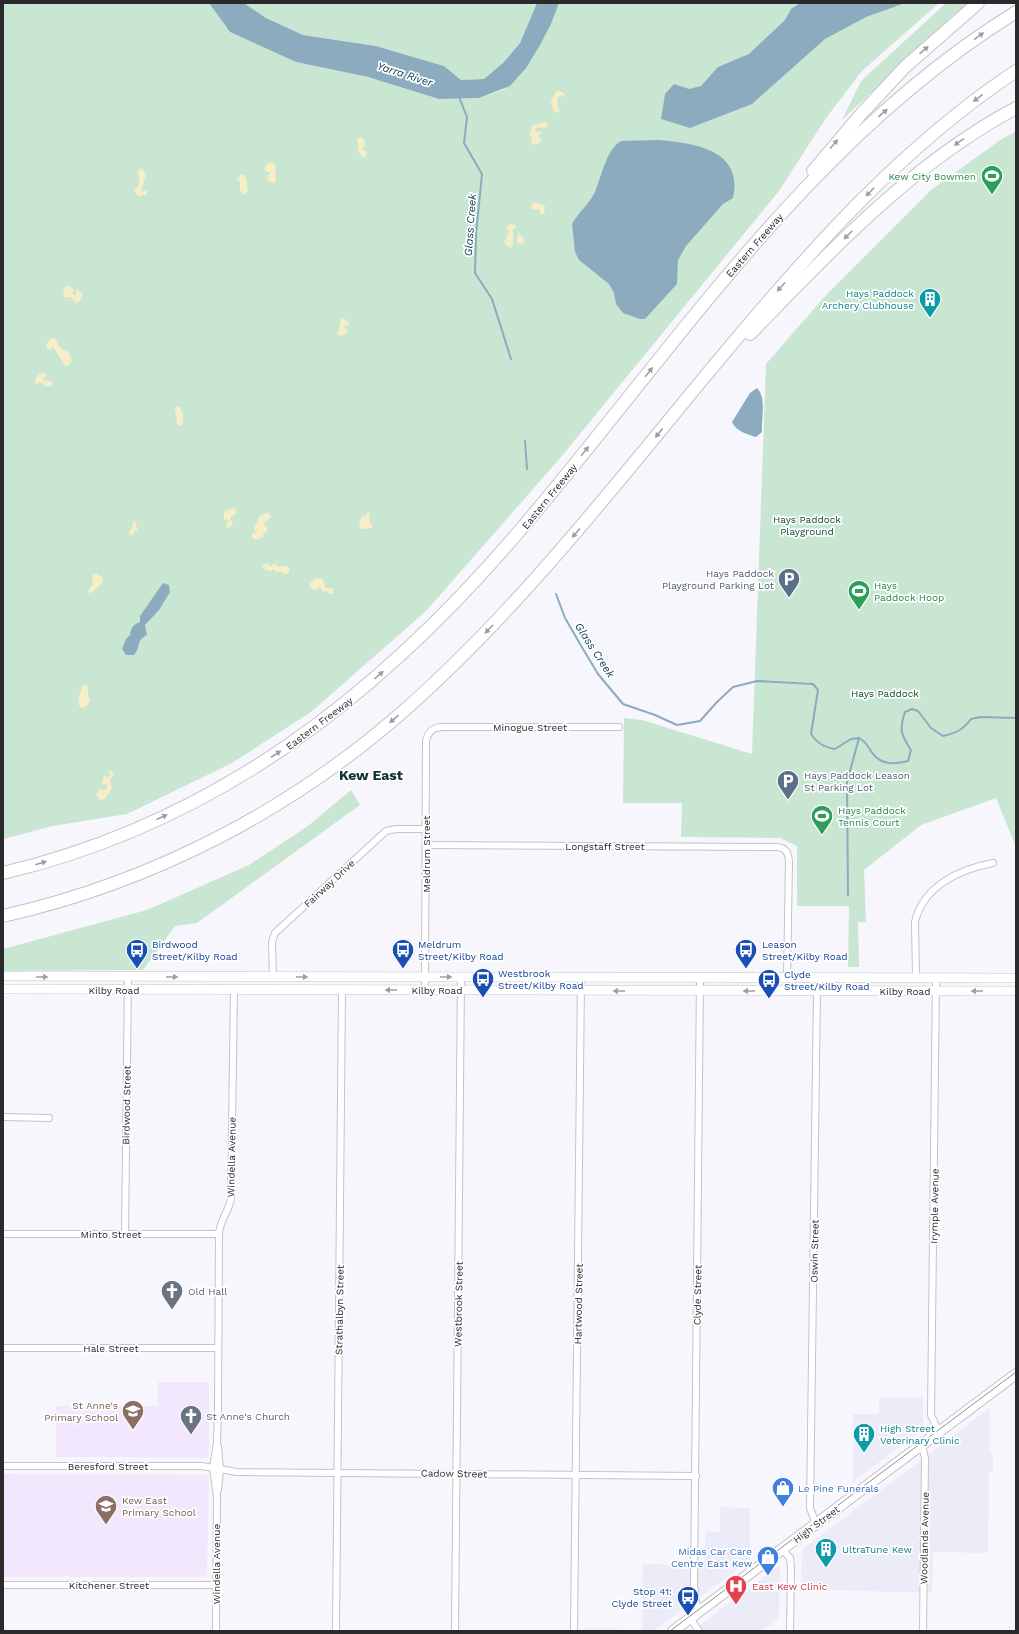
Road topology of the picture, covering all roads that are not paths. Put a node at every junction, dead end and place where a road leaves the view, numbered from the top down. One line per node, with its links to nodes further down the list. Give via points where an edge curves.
1 (978, 3): 5 (highway, one-way to 1, via 826,154 905,67)
2 (1016, 12): 5 (highway, Eastern Freeway, one-way to 2, via 840,153 896,101 951,56)
3 (1016, 71): 6 (highway, one-way to 6, via 947,122 877,185 779,289)
4 (1016, 108): 6 (highway, one-way to 6, via 952,147 895,191 812,270)
5 (776, 219): 12 (highway, Eastern Freeway, one-way to 5, via 111,839 180,809 255,768 292,744 353,697 426,632 516,535)
6 (683, 402): 13 (highway, one-way to 13, via 577,531 490,628 406,709 343,759 251,820 161,865 63,901)
7 (441, 726): 8 (street, Minogue Street); 9 (street, Meldrum Street, via 432,729 426,741)
8 (619, 727)
9 (426, 829): 10 (street, Meldrum Street); 16 (street, Fairway Drive, via 386,831 275,933 272,942)
10 (426, 845): 17 (street, Meldrum Street); 21 (street, Longstaff Street, via 784,848 789,861)
11 (993, 863): 23 (street, via 952,876 923,902 915,922)
12 (3, 873)
13 (3, 916)
14 (3, 976): 15 (street, Kilby Road, one-way to 15)
15 (128, 977): 16 (street, Kilby Road, one-way to 16); 27 (street, Birdwood Street)
16 (273, 977): 17 (street, Kilby Road, one-way to 17)
17 (424, 977): 18 (street, Kilby Road, one-way to 18); 30 (street, Meldrum Street)
18 (462, 977): 19 (street, Kilby Road); 31 (street, Westbrook Street)
19 (581, 978): 20 (street, Kilby Road); 32 (street, Hartwood Street)
20 (700, 978): 21 (street, Kilby Road); 33 (street, Clyde Street)
21 (787, 978): 22 (street, Kilby Road)
22 (820, 978): 23 (street, Kilby Road); 34 (street, Oswin Street)
23 (916, 978): 24 (street, Kilby Road)
24 (936, 978): 25 (street, Kilby Road); 35 (street, Irymple Avenue)
25 (1016, 978)
26 (3, 989): 27 (street, Kilby Road)
27 (128, 990): 28 (street, Kilby Road); 40 (street, Birdwood Street)
28 (234, 990): 29 (street, Kilby Road); 41 (street, Windella Avenue, via 231,1198 220,1223)
29 (342, 990): 30 (street, Kilby Road, one-way to 29); 51 (street, Strathalbyn Street)
30 (425, 990): 31 (street, Kilby Road)
31 (461, 990): 32 (street, Kilby Road); 52 (street, Westbrook Street)
32 (581, 990): 33 (street, Kilby Road, one-way to 32); 53 (street, Hartwood Street)
33 (700, 991): 34 (street, Kilby Road, one-way to 33); 54 (street, Clyde Street)
34 (817, 991): 35 (street, Kilby Road); 56 (street, Oswin Street, via 810,1508)
35 (936, 991): 36 (street, Kilby Road, one-way to 35); 45 (street, Irymple Avenue, via 931,1415)
36 (1016, 991)
37 (3, 1117): 38 (street)
38 (49, 1118)
39 (3, 1234): 40 (street, Minto Street)
40 (125, 1234): 41 (street, Minto Street)
41 (219, 1234): 43 (street, Windella Avenue)
42 (3, 1348): 43 (street, Hale Street)
43 (218, 1348): 46 (street, Windella Avenue)
44 (1016, 1374): 45 (main road, High Street)
45 (938, 1432): 47 (main road, High Street)
46 (217, 1442): 49 (street, Windella Avenue); 50 (street, Windella Avenue)
47 (922, 1445): 56 (main road, High Street); 69 (street, Woodlands Avenue, via 925,1458)
48 (3, 1466): 49 (street, Beresford Street)
49 (214, 1468): 50 (street, Cadow Street); 55 (street, Windella Avenue)
50 (220, 1470): 51 (street, Cadow Street); 55 (street, Windella Avenue)
51 (337, 1472): 52 (street, Cadow Street); 63 (street, Strathalbyn Street)
52 (456, 1473): 53 (street, Cadow Street); 64 (street, Westbrook Street)
53 (576, 1475): 54 (street, Cadow Street); 65 (street, Hartwood Street)
54 (696, 1476): 60 (street, Clyde Street, via 694,1585 696,1603)
55 (216, 1497): 59 (street, Windella Avenue)
56 (816, 1524): 57 (main road, High Street)
57 (782, 1549): 60 (main road, High Street); 68 (street, via 790,1562)
58 (3, 1585): 59 (street, Kitchener Street)
59 (216, 1585): 62 (street, Windella Avenue)
60 (700, 1611): 61 (main road, High Street)
61 (690, 1618): 66 (main road, High Street); 67 (street)
62 (216, 1631)
63 (336, 1631)
64 (455, 1631)
65 (574, 1631)
66 (673, 1631)
67 (700, 1631)
68 (790, 1631)
69 (923, 1631)

